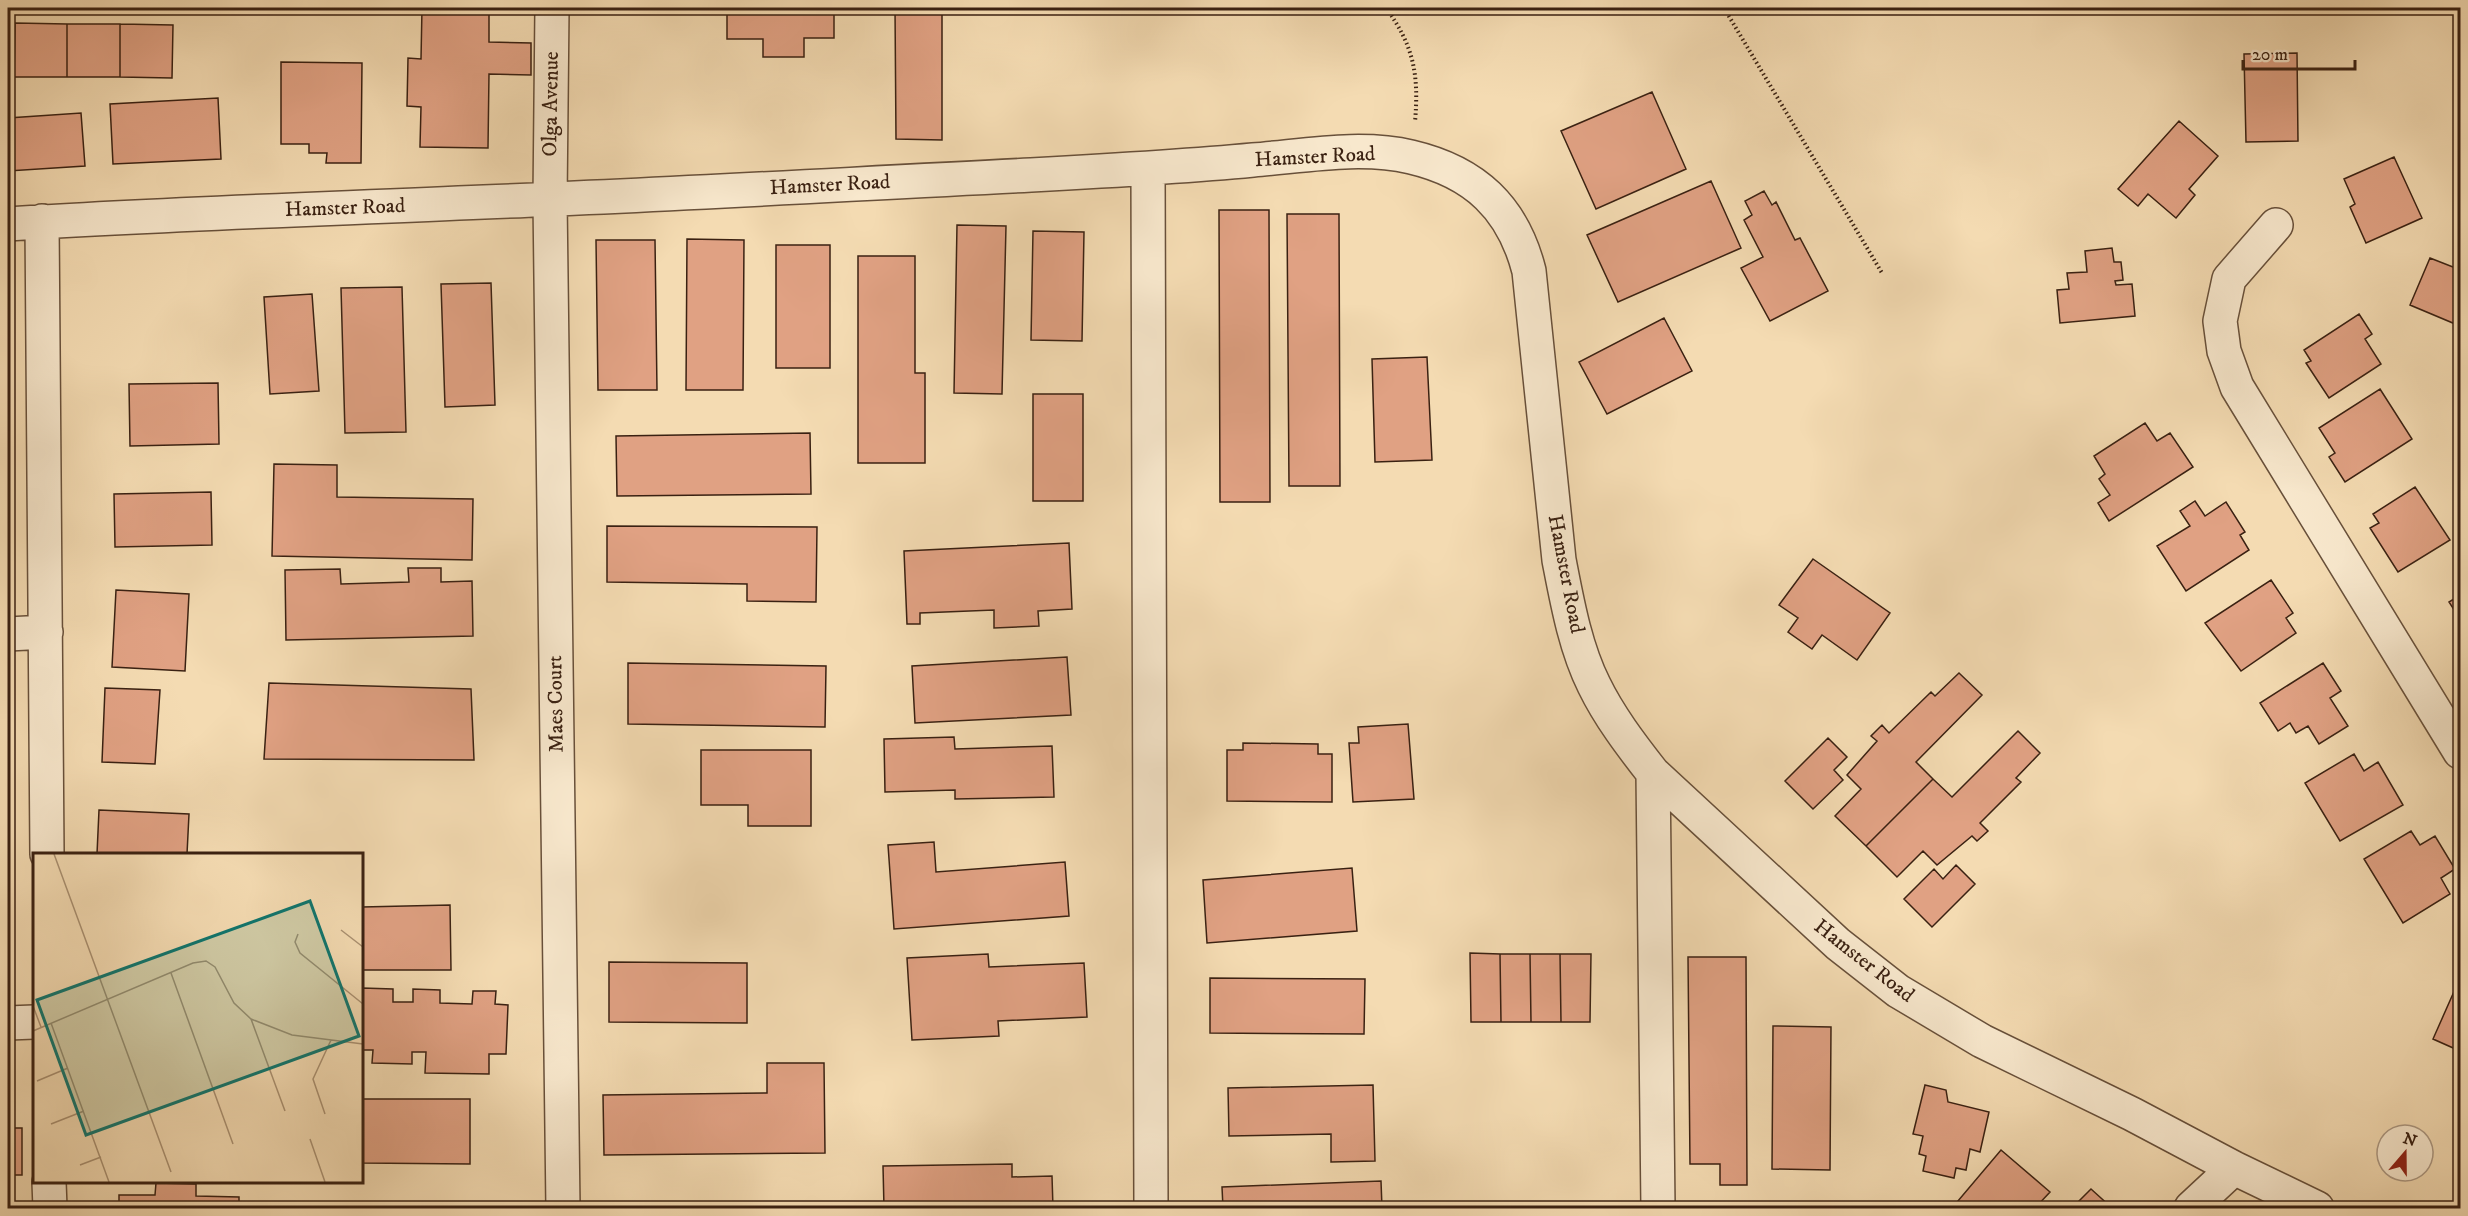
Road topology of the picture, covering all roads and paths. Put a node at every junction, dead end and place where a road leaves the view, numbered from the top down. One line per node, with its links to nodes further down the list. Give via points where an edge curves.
1 (552, 8): 6 (street, Olga Avenue)
2 (1386, 8): 4 (path, via 1399,25 1417,76)
3 (1724, 8): 10 (path)
4 (1410, 157): 5 (street, Hamster Road, via 1351,152); 14 (street, Hamster Road, via 1462,175 1483,190 1508,219 1523,247 1529,271 1565,592 1593,684 1627,740)
5 (1148, 169): 6 (street, Hamster Road); 22 (street)
6 (550, 200): 7 (street, Hamster Road); 21 (street, Maes Court)
7 (42, 221): 8 (street, Hamster Road); 11 (street)
8 (8, 224)
9 (2276, 225): 13 (street, via 2229,279 2220,321 2227,360 2237,387)
10 (1882, 273)
11 (46, 632): 12 (street); 15 (street)
12 (8, 634)
13 (2460, 753)
14 (1653, 773): 18 (street, Hamster Road, via 1838,944 1898,991 1982,1041); 23 (street)
15 (47, 853)
16 (33, 1022): 17 (street)
17 (8, 1023)
18 (2234, 1168): 24 (street); 25 (street, Hamster Road)
19 (49, 1183): 20 (street)
20 (50, 1209)
21 (563, 1209)
22 (1151, 1209)
23 (1658, 1209)
24 (2191, 1209)
25 (2317, 1209)

